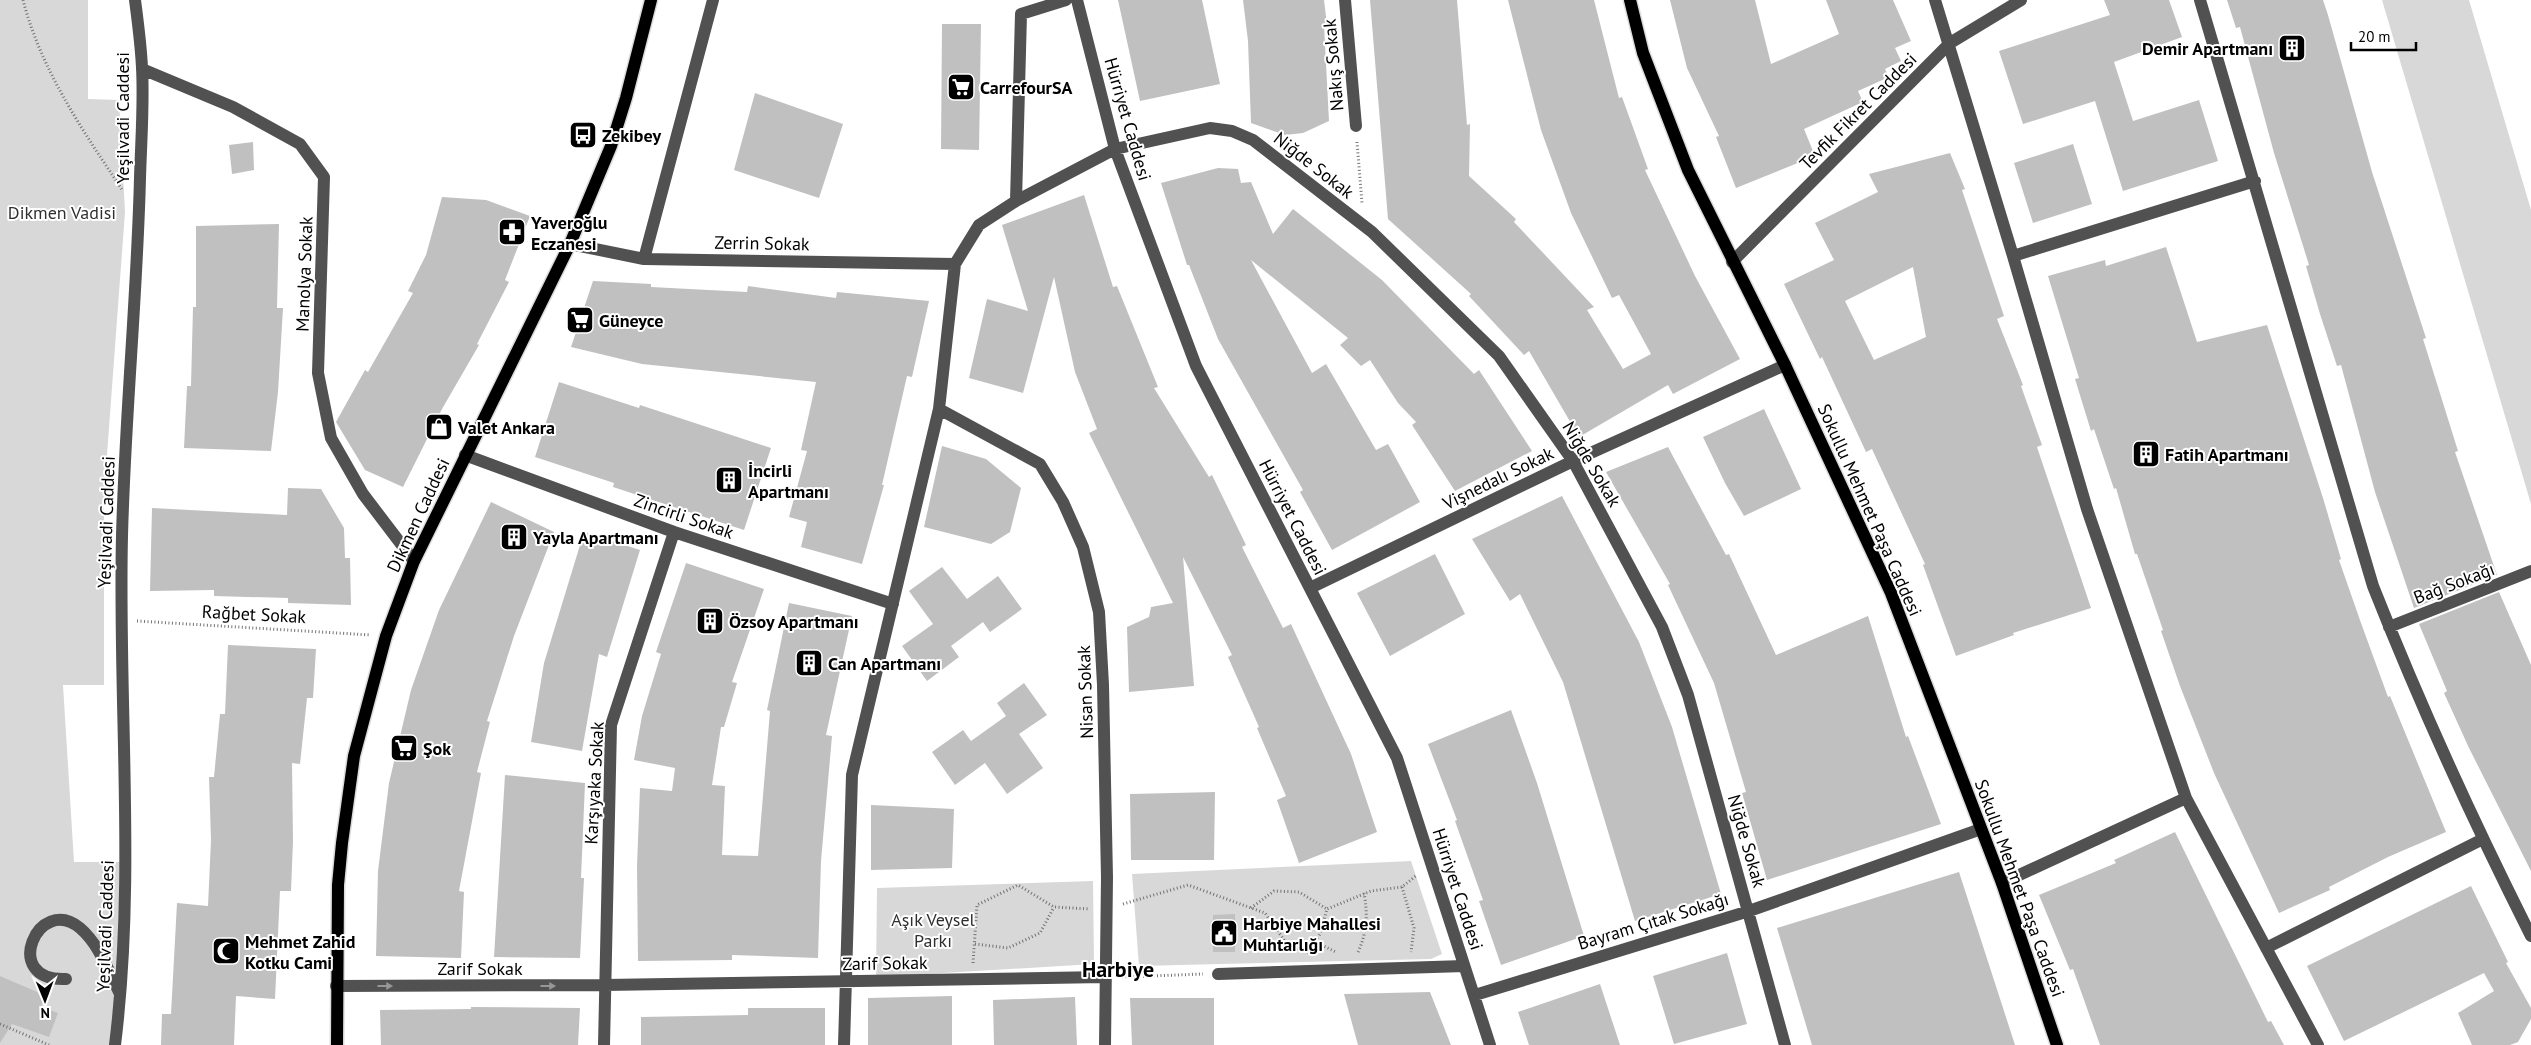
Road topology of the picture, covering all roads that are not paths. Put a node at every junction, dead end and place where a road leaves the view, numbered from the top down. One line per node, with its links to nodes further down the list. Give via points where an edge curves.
1 (135, 0): 12 (street, Yeşilvadi Caddesi)
2 (650, 0): 17 (main road, Dikmen Caddesi, via 611,146)
3 (713, 0): 19 (street)
4 (1066, 0): 16 (street, via 1021,14)
5 (1078, 0): 14 (street, Hürriyet Caddesi)
6 (1345, 0): 13 (street, Nakış Sokak)
7 (1630, 0): 20 (main road, Sokullu Mehmet Paşa Caddesi, via 1643,53 1688,170)
8 (1935, 0): 11 (street)
9 (2021, 0): 11 (street, Tevfik Fikret Caddesi)
10 (2200, 0): 15 (street)
11 (1950, 43): 18 (street); 20 (street, Tevfik Fikret Caddesi)
12 (142, 69): 27 (street, Manolya Sokak, via 233,107 300,144 324,177 318,373 331,438 362,494); 46 (street, Yeşilvadi Caddesi, via 139,216 122,510 120,620 126,862)
13 (1356, 126)
14 (1115, 149): 16 (street, Niğde Sokak); 25 (street, Niğde Sokak, via 1210,128 1232,131 1253,140 1364,226 1499,356); 29 (street, Hürriyet Caddesi, via 1196,366)
15 (2255, 181): 18 (street); 31 (street, via 2373,586)
16 (1016, 200): 21 (street, Niğde Sokak, via 979,225)
17 (570, 244): 19 (street, Zerrin Sokak); 24 (main road, Dikmen Caddesi)
18 (2013, 256): 32 (street, via 2087,509)
19 (644, 259): 21 (street, Zerrin Sokak)
20 (1732, 262): 22 (main road, Sokullu Mehmet Paşa Caddesi)
21 (955, 264): 23 (street)
22 (1785, 365): 25 (street, Vişnedalı Sokak); 33 (main road, Sokullu Mehmet Paşa Caddesi, via 1891,593)
23 (939, 409): 30 (street); 41 (street, Nisan Sokak, via 1040,464 1063,502 1083,547 1099,612 1103,685)
24 (465, 455): 26 (street, Zincirli Sokak); 27 (main road, Dikmen Caddesi)
25 (1573, 461): 29 (street, Vişnedalı Sokak); 36 (street, Niğde Sokak, via 1662,627 1688,695)
26 (674, 532): 30 (street, Zincirli Sokak); 45 (street, Karşıyaka Sokak, via 611,725)
27 (414, 561): 44 (main road, Dikmen Caddesi, via 386,636 356,748 338,885)
28 (2531, 571): 31 (street, Bağ Sokağı)
29 (1310, 588): 39 (street, Hürriyet Caddesi, via 1397,758)
30 (892, 604): 43 (street, via 852,775)
31 (2389, 627): 34 (street)
32 (2186, 798): 35 (street); 38 (street)
33 (1981, 829): 35 (main road, Sokullu Mehmet Paşa Caddesi); 36 (street, Bayram Çıtak Sokağı)
34 (2482, 839): 37 (street); 38 (street)
35 (2002, 883): 55 (main road, Sokullu Mehmet Paşa Caddesi)
36 (1749, 911): 47 (street, Bayram Çıtak Sokağı); 54 (street, Niğde Sokak)
37 (2531, 936)
38 (2266, 948): 56 (street)
39 (1464, 966): 40 (street); 47 (street, Hürriyet Caddesi)
40 (1218, 974)
41 (1104, 977): 43 (street, Zarif Sokak); 52 (street, Nisan Sokak)
42 (66, 978): 46 (street, via 44,976 36,972 28,961 28,942 42,926 54,921 67,921 86,934)
43 (844, 982): 45 (street, Zarif Sokak); 51 (street)
44 (336, 986): 45 (street, Zarif Sokak, one-way to 45); 49 (main road, Dikmen Caddesi)
45 (605, 986): 50 (street, Karşıyaka Sokak)
46 (120, 995): 48 (street, Yeşilvadi Caddesi)
47 (1475, 995): 53 (street, Hürriyet Caddesi)
48 (115, 1045)
49 (337, 1045)
50 (604, 1045)
51 (844, 1045)
52 (1105, 1045)
53 (1490, 1045)
54 (1785, 1045)
55 (2057, 1045)
56 (2318, 1045)

